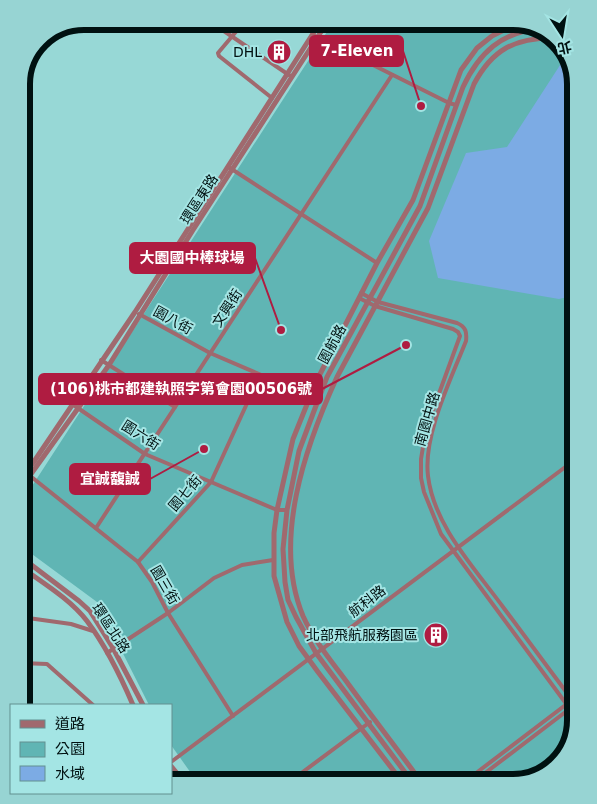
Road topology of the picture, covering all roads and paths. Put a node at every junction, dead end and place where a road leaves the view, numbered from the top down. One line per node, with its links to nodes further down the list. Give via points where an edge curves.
1 (222, 30): 8 (street)
2 (238, 30): 8 (street)
3 (318, 30): 7 (street, 環區東路)
4 (320, 30): 7 (street, 環區東路)
5 (502, 30): 13 (street, via 477,48 460,70)
6 (523, 31): 14 (street, 園航路, via 493,46 480,58 470,71)
7 (315, 36): 10 (street, 環區東路); 11 (street)
8 (232, 37): 10 (street); 12 (street, via 218,53 219,56)
9 (537, 38): 20 (street, via 511,44 498,52 481,71 428,208)
10 (289, 75): 12 (street, 環區東路); 15 (street, 環區東路)
11 (392, 75): 13 (street); 16 (street, 文興街)
12 (272, 98): 15 (street, 環區東路)
13 (449, 103): 14 (street); 17 (street, via 413,200)
14 (456, 105): 19 (street, 園航路, via 420,206)
15 (230, 168): 16 (street); 21 (street, 環區東路)
16 (300, 214): 17 (street); 22 (street, 文興街)
17 (377, 263): 18 (street)
18 (360, 296): 19 (street, 南園中路); 26 (street)
19 (369, 300): 20 (street, 南園中路); 37 (street, 園航路, via 328,376 314,411 299,451)
20 (376, 304): 39 (street, 南園中路, via 457,323 465,329 466,341 438,414 428,456 432,493); 40 (street, 南園中路, via 453,329 460,336 426,429 421,459 421,478 428,505); 49 (street, via 320,415 295,506 291,539 293,580 303,616)
21 (137, 313): 22 (street, 園八街); 23 (street, 環區東路); 24 (street, 環區東路)
22 (210, 354): 25 (street, 園八街); 29 (street, 文興街)
23 (102, 360): 24 (street); 27 (street, 環區東路)
24 (109, 364): 28 (street, 環區東路); 29 (street)
25 (260, 375): 26 (street, 園八街); 35 (street, 園七街)
26 (310, 396): 36 (street, via 294,439)
27 (72, 404): 28 (street, 園六街); 32 (street, 環區東路)
28 (78, 407): 30 (street, 園六街); 33 (street, 環區東路)
29 (175, 407): 30 (street, 文興街)
30 (145, 454): 35 (street, 園六街); 38 (street, 文興街)
31 (567, 466): 39 (street, 航科路)
32 (30, 471)
33 (30, 471)
34 (30, 476): 38 (street, 園三街)
35 (211, 482): 36 (street, 園六街); 42 (street, 園七街)
36 (277, 510): 37 (street, 園六街); 41 (street)
37 (287, 510): 51 (street, 園航路, via 283,549 288,600)
38 (96, 528): 42 (street, 園三街)
39 (458, 547): 40 (street, 航科路); 54 (street, 南園中路)
40 (453, 551): 49 (street, 航科路); 58 (street, 南園中路)
41 (273, 560): 45 (street, via 242,565 214,578); 52 (street, via 277,590 287,622)
42 (138, 562): 45 (street, 園三街)
43 (30, 564): 48 (street, 環區北路, via 90,611)
44 (30, 574): 47 (street, 環區北路, via 75,609)
45 (168, 613): 48 (street); 61 (street, 園三街)
46 (30, 618): 47 (street, via 71,624)
47 (93, 632): 50 (street, 環區北路)
48 (112, 648): 50 (street); 57 (street, 環區北路)
49 (322, 649): 51 (street, 航科路); 62 (street)
50 (107, 653): 56 (street, 環區北路)
51 (316, 653): 52 (street, 航科路); 63 (street, 園航路)
52 (309, 659): 61 (street, 航科路); 64 (street)
53 (30, 663): 55 (street, via 46,664)
54 (567, 690)
55 (92, 704)
56 (132, 704)
57 (142, 704)
58 (567, 705)
59 (567, 707): 70 (street)
60 (567, 707): 71 (street)
61 (232, 716): 65 (street, 航科路)
62 (374, 718): 63 (street); 69 (street)
63 (368, 724): 64 (street); 68 (street, 園航路)
64 (361, 728): 66 (street); 67 (street)
65 (172, 761)
66 (300, 774)
67 (396, 774)
68 (406, 774)
69 (415, 774)
70 (475, 774)
71 (483, 774)

